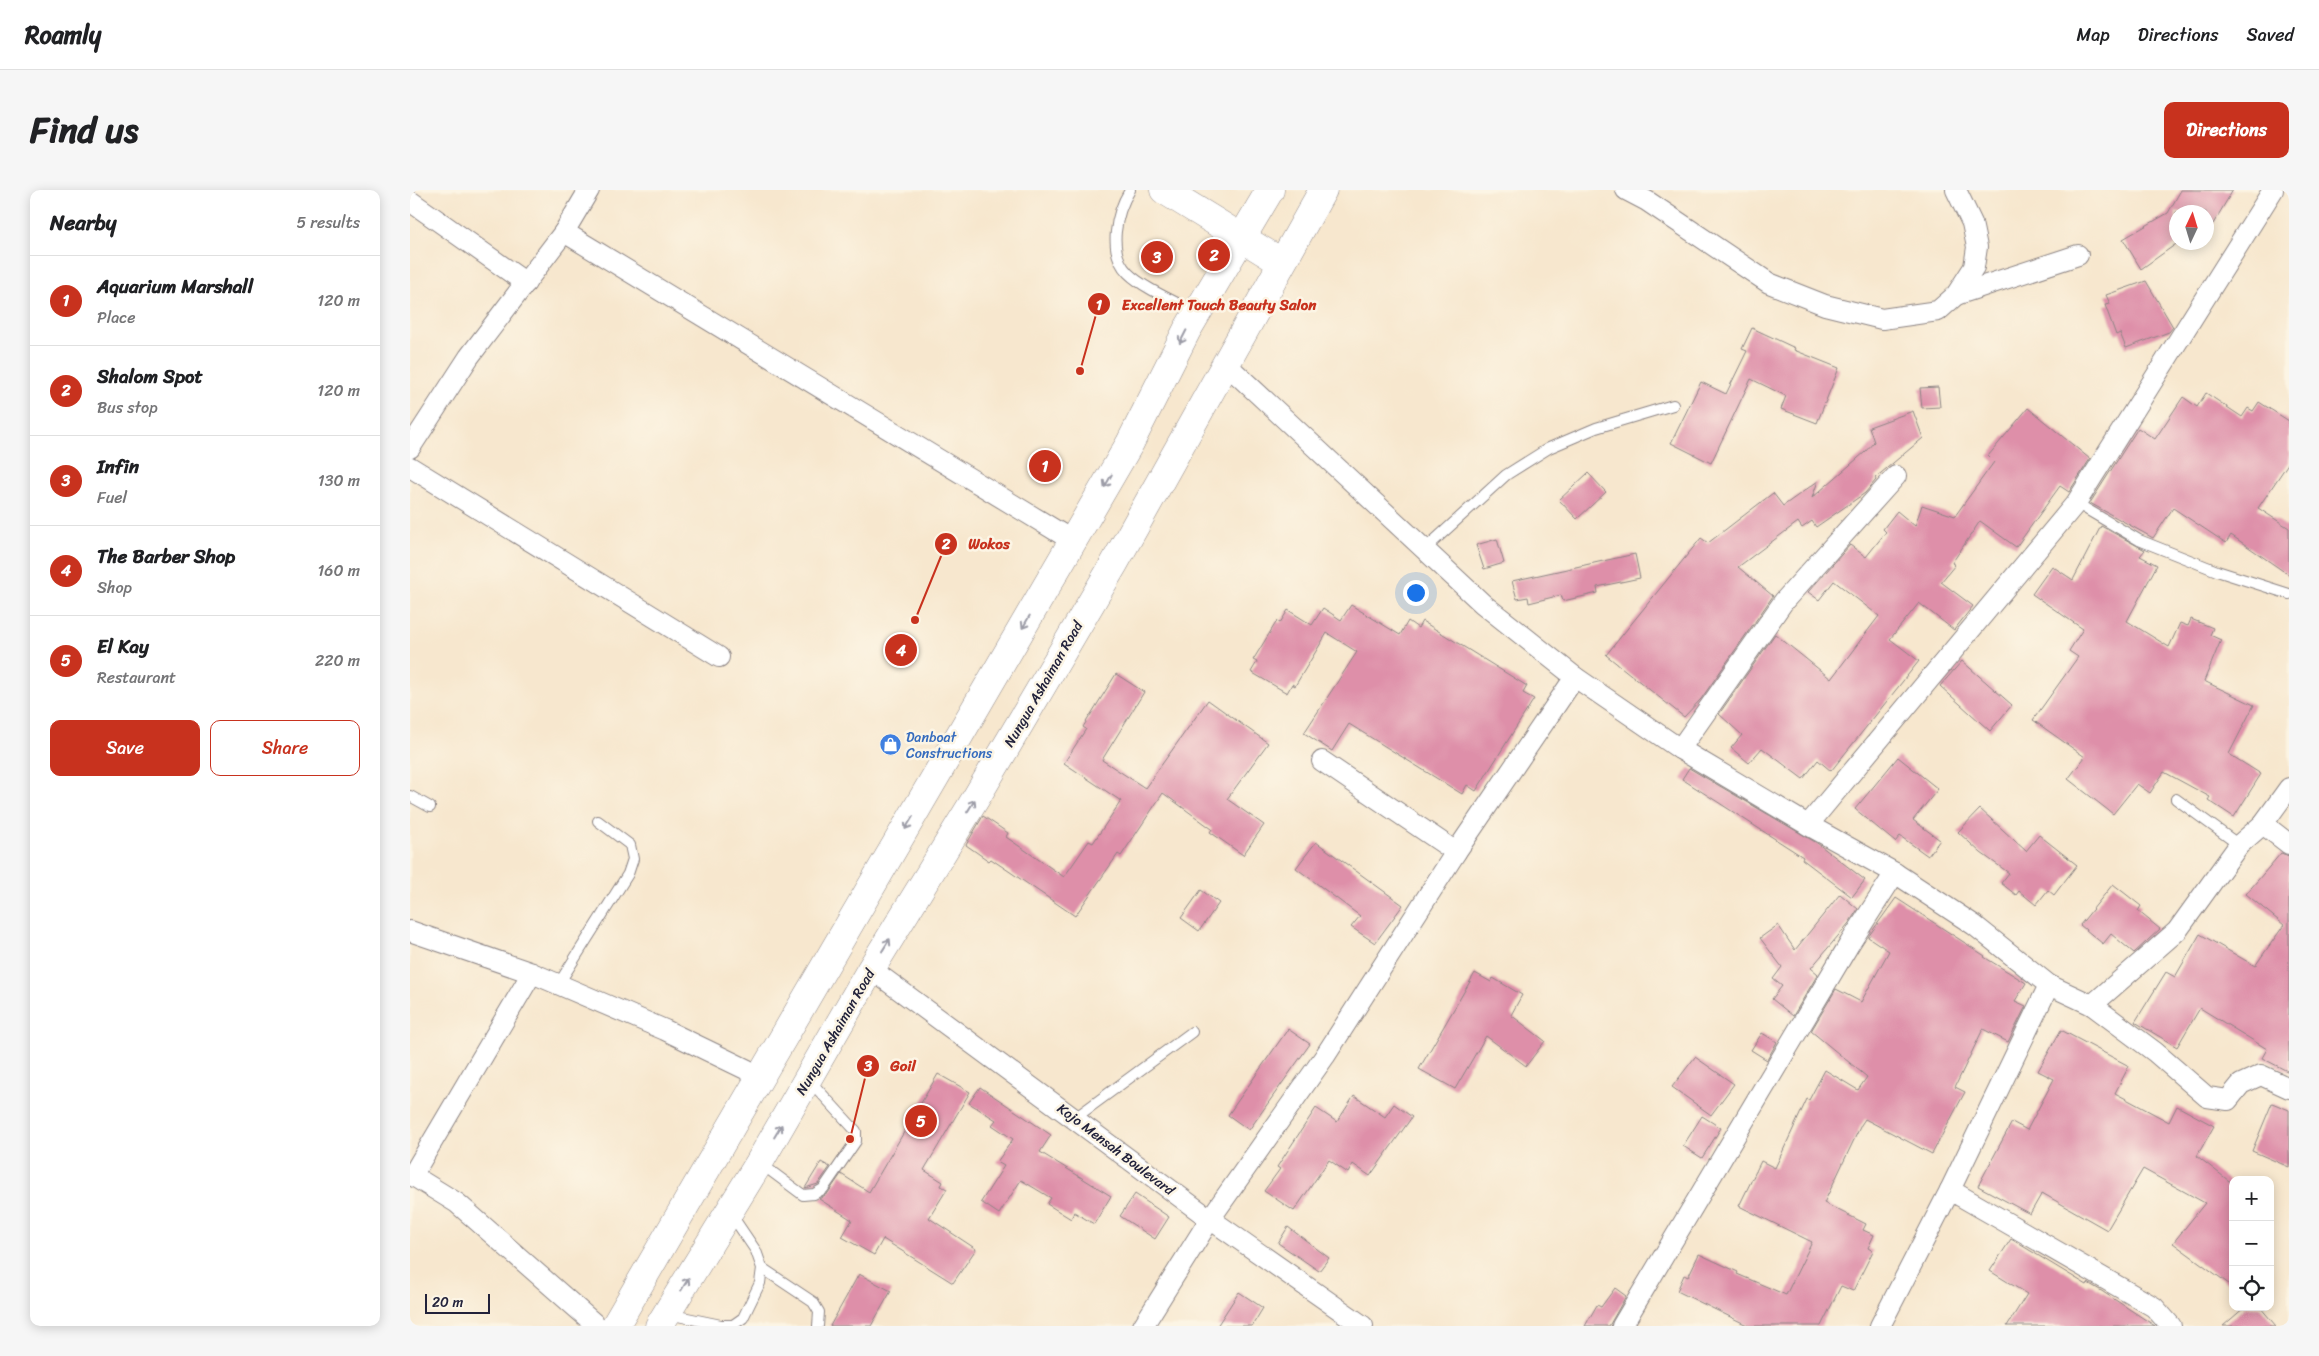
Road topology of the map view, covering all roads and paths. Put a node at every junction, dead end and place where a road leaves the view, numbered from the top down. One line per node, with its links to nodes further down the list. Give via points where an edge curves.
1 (589, 190): 11 (street)
2 (1130, 190): 17 (lane, via 1116,228 1116,249 1128,272 1161,295)
3 (1164, 190): 12 (main road)
4 (1270, 190): 12 (main road)
5 (1323, 190): 14 (main road, Nungua Ashaiman Road)
6 (1626, 190): 9 (street)
7 (1956, 190): 16 (street, via 1972,223 1977,248 1974,267)
8 (2273, 190): 23 (street)
9 (1650, 195): 16 (street, via 1769,283 1824,305 1882,319 1938,311)
10 (410, 201): 15 (street)
11 (564, 232): 15 (street); 24 (street)
12 (1240, 239): 14 (main road); 17 (main road)
13 (2078, 255): 16 (street)
14 (1281, 262): 18 (main road, Nungua Ashaiman Road)
15 (526, 283): 20 (street, via 469,357)
16 (1956, 295)
17 (1196, 313): 24 (main road, one-way to 24, via 1130,443)
18 (1226, 364): 25 (street); 43 (main road, Nungua Ashaiman Road, one-way to 18, via 1114,564)
19 (1673, 405): 25 (lane, via 1596,428 1549,448 1506,475)
20 (410, 448)
21 (410, 467): 27 (street)
22 (1896, 476): 29 (street, via 1784,601)
23 (2076, 503): 26 (lane, via 2139,540); 37 (street)
24 (1073, 541): 49 (main road, one-way to 49)
25 (1425, 549): 28 (street, via 1483,604)
26 (2289, 594)
27 (719, 657)
28 (1575, 677): 29 (street); 40 (street)
29 (1680, 749): 37 (street)
30 (1322, 761): 40 (street)
31 (2289, 788): 36 (street)
32 (410, 796): 34 (lane)
33 (2176, 799): 39 (lane)
34 (430, 807)
35 (598, 821): 45 (lane, via 630,845 634,860)
36 (2262, 824): 38 (street); 39 (street)
37 (1808, 825): 41 (street)
38 (2289, 844)
39 (2239, 845): 47 (street, via 2177,931)
40 (1456, 852): 57 (street, via 1326,1056)
41 (1895, 873): 46 (street, via 1974,925); 66 (street)
42 (410, 931): 44 (street)
43 (871, 969): 50 (main road, Nungua Ashaiman Road); 52 (street, Kojo Mensah Boulevard)
44 (532, 973): 45 (street); 54 (street)
45 (558, 985): 49 (street, via 665,1030)
46 (2049, 985): 47 (street); 55 (street)
47 (2092, 1005): 51 (street, via 2207,1097 2228,1100 2241,1084 2261,1075)
48 (1192, 1032): 52 (lane)
49 (760, 1076): 61 (main road)
50 (808, 1079): 53 (main road, Nungua Ashaiman Road, one-way to 50); 53 (lane, via 856,1131 856,1141 823,1189 814,1194 803,1194)
51 (2289, 1088)
52 (1075, 1118): 57 (street, Kojo Mensah Boulevard)
53 (759, 1163): 56 (main road, Nungua Ashaiman Road)
54 (411, 1175): 60 (street, via 457,1203)
55 (1950, 1190): 67 (street); 68 (street, via 2154,1307)
56 (729, 1212): 58 (lane, via 756,1251); 59 (main road, Nungua Ashaiman Road, one-way to 56)
57 (1210, 1219): 64 (street); 65 (street, Kojo Mensah Boulevard)
58 (762, 1268): 62 (lane, via 760,1283 742,1318 733,1325); 63 (lane, via 813,1302 820,1312)
59 (663, 1320): 62 (lane)
60 (597, 1326)
61 (615, 1326)
62 (721, 1326)
63 (818, 1326)
64 (1143, 1326)
65 (1364, 1326)
66 (1622, 1326)
67 (1880, 1326)
68 (2171, 1326)

